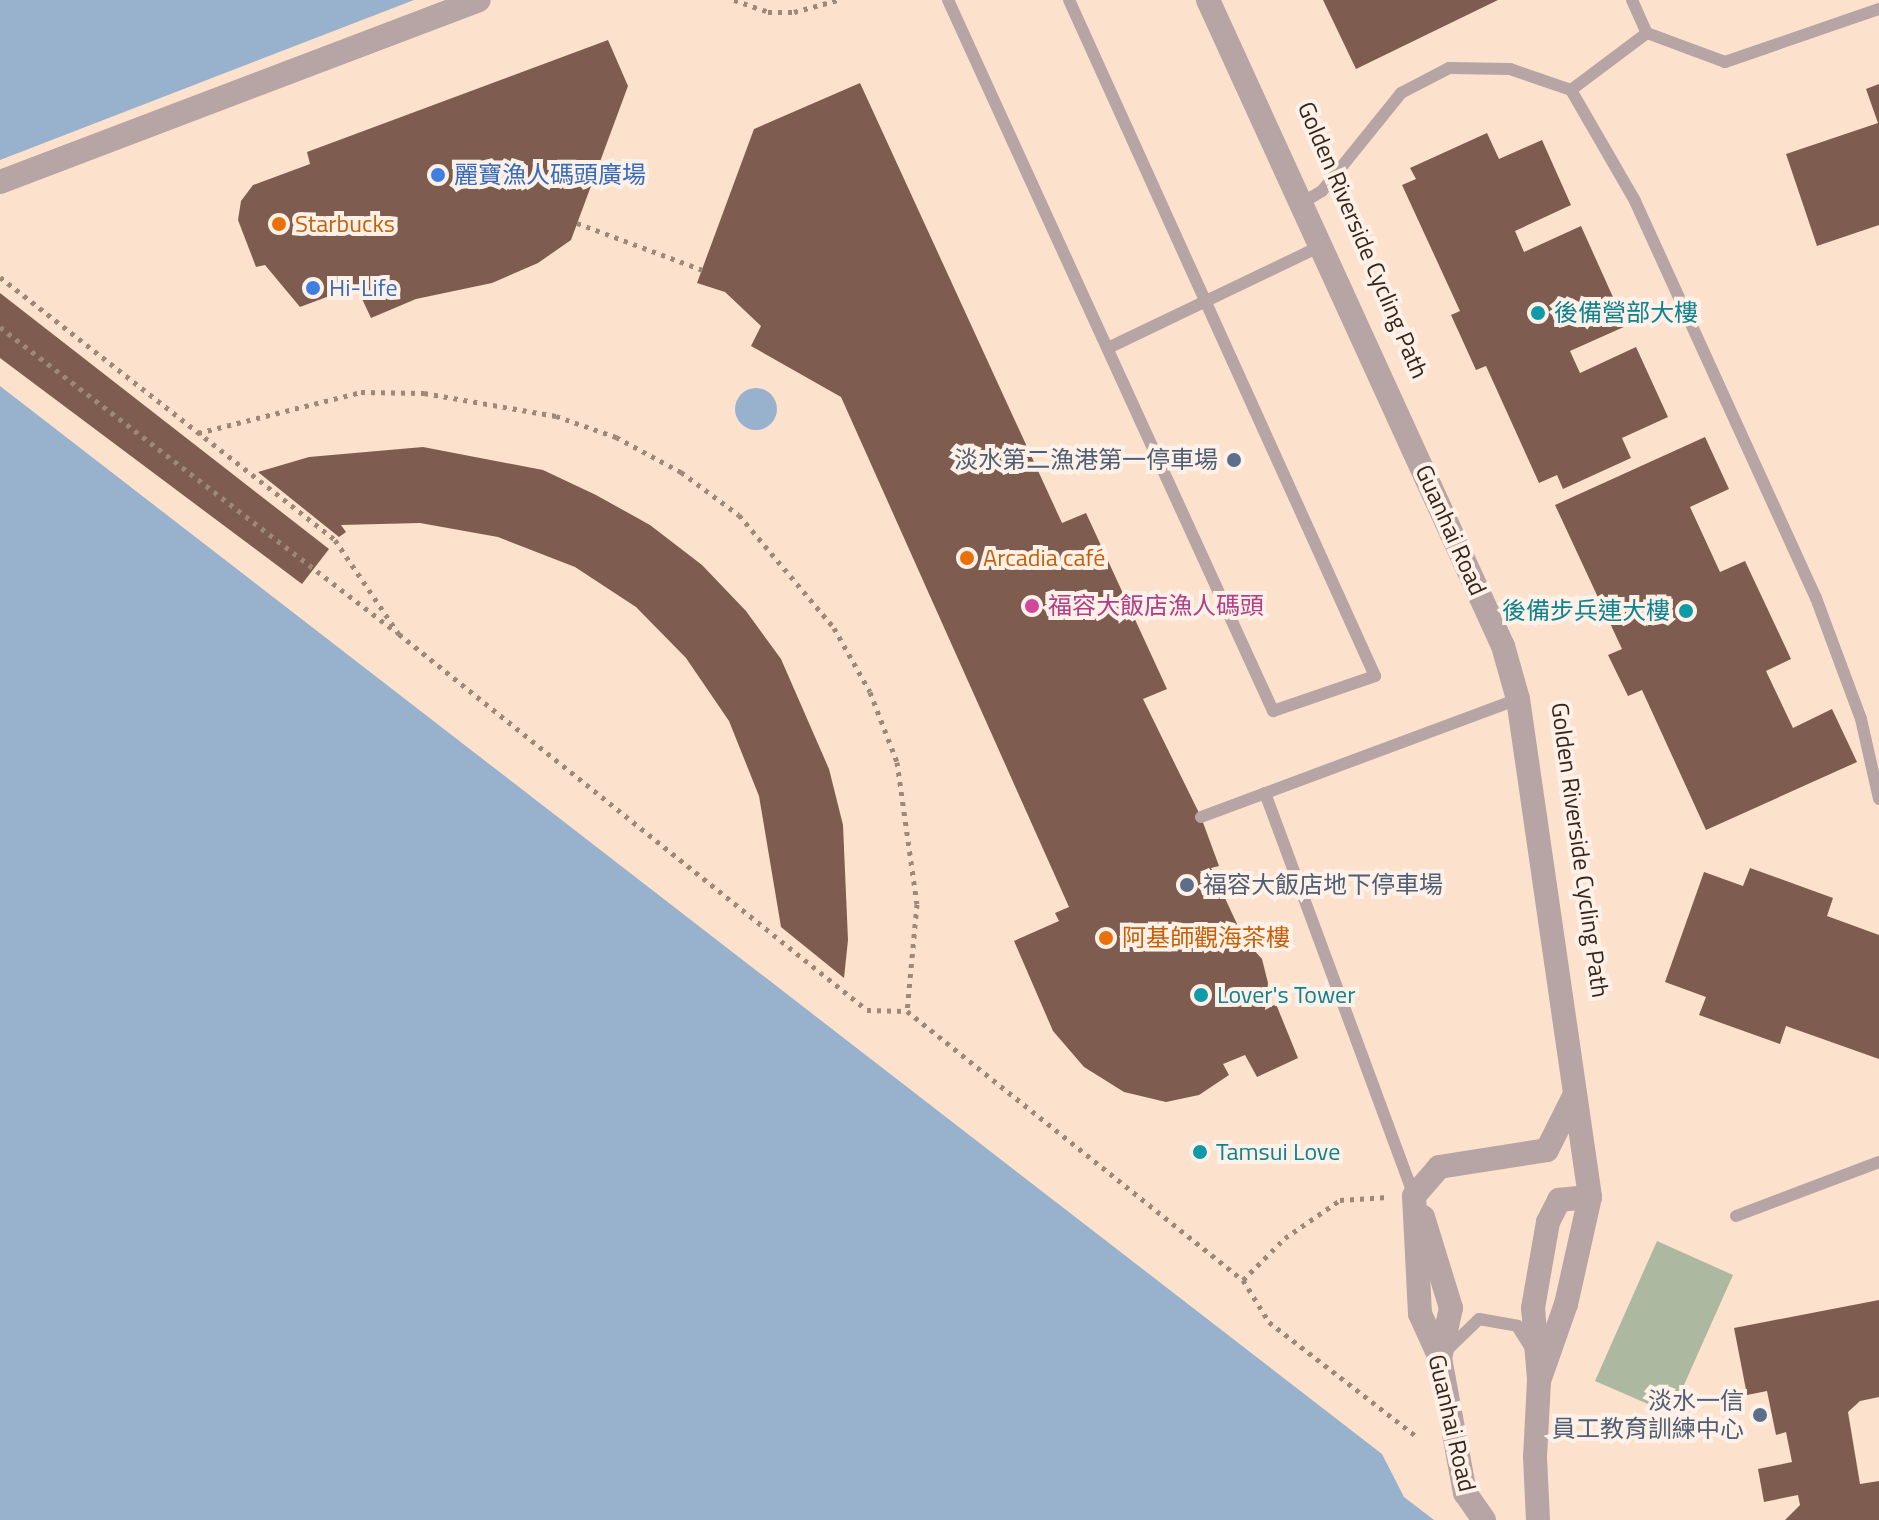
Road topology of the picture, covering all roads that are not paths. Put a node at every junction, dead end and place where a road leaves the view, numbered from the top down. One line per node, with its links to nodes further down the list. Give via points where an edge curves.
1 (479, 0): 9 (street)
2 (948, 0): 13 (lane)
3 (1069, 0): 12 (lane)
4 (1208, 0): 10 (street, Guanhai Road)
5 (1632, 0): 7 (lane)
6 (1879, 9): 7 (lane, via 1725,62)
7 (1647, 33): 8 (lane)
8 (1571, 90): 10 (lane, via 1510,69 1449,68 1401,93 1322,191); 16 (lane, via 1635,201 1816,598 1861,719)
9 (0, 182)
10 (1302, 203): 11 (street, Guanhai Road)
11 (1321, 246): 12 (lane); 14 (street, Guanhai Road, via 1503,646)
12 (1204, 299): 13 (lane); 13 (lane, via 1375,676 1273,711)
13 (1108, 348)
14 (1518, 699): 15 (lane); 18 (street, Guanhai Road)
15 (1265, 793): 17 (lane); 20 (lane)
16 (1879, 799)
17 (1201, 817)
18 (1574, 1096): 20 (street, via 1547,1150 1439,1167); 21 (street, Guanhai Road)
19 (1879, 1162): 22 (lane)
20 (1414, 1196): 24 (street, via 1440,1259 1451,1308)
21 (1590, 1197): 23 (street, via 1559,1200 1548,1222 1533,1308); 25 (street, Guanhai Road, via 1566,1304)
22 (1736, 1216)
23 (1533, 1350): 24 (lane, via 1517,1326 1479,1319); 25 (street)
24 (1440, 1358): 26 (street, Guanhai Road, via 1465,1493)
25 (1539, 1381): 27 (street, Guanhai Road)
26 (1484, 1520)
27 (1538, 1520)

